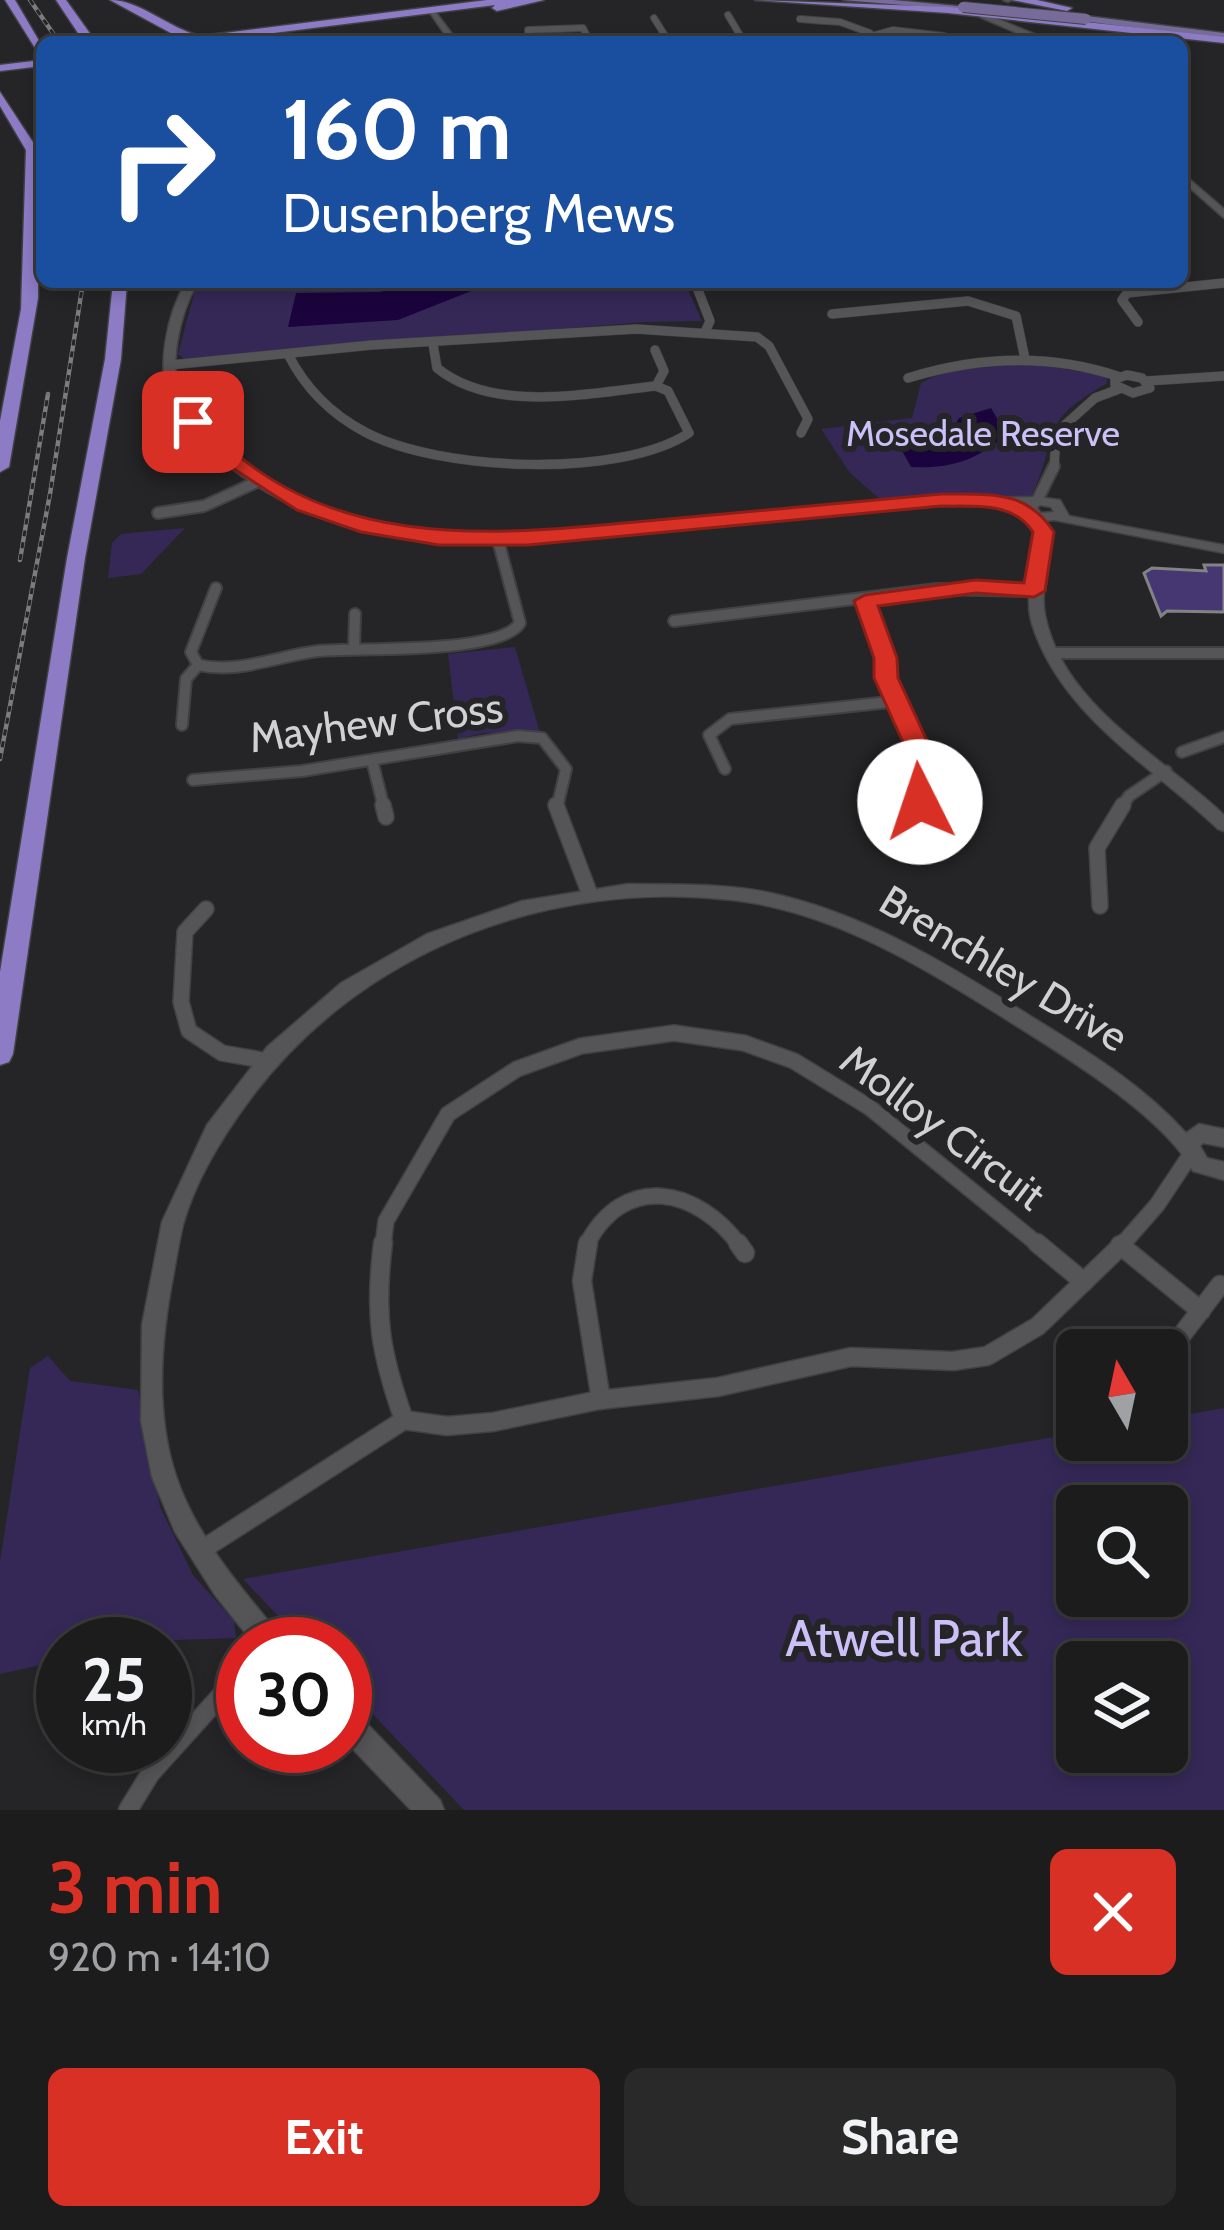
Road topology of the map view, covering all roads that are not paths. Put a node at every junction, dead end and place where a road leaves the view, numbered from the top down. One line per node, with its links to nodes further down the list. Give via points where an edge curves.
1 (10, 0): 37 (highway)
2 (115, 0): 19 (highway)
3 (539, 0): 10 (highway)
4 (760, 0): 12 (highway)
5 (848, 0): 11 (main road)
6 (901, 0): 11 (main road)
7 (1009, 0): 9 (highway); 11 (highway); 16 (highway, via 991,9)
8 (65, 2): 22 (highway)
9 (1040, 2): 17 (highway, via 1053,12); 21 (highway)
10 (509, 3): 14 (highway)
11 (966, 4): 21 (main road, bridge)
12 (982, 14): 16 (highway); 34 (street)
13 (728, 15): 31 (street)
14 (432, 18): 25 (highway); 26 (highway); 27 (street)
15 (654, 18): 30 (street)
16 (1009, 18): 17 (highway); 35 (street)
17 (1041, 19): 21 (highway); 36 (street)
18 (824, 21): 20 (street)
19 (152, 22): 23 (highway); 24 (highway)
20 (870, 33): 32 (street); 33 (street)
21 (1224, 34)
22 (86, 36)
23 (160, 36)
24 (184, 36)
25 (251, 36)
26 (252, 36)
27 (446, 36)
28 (528, 36): 29 (street, via 527,30 571,25)
29 (587, 36)
30 (665, 36)
31 (741, 36)
32 (863, 36)
33 (944, 36)
34 (1033, 36)
35 (1036, 36)
36 (1040, 36)
37 (34, 61): 38 (highway)
38 (0, 65)
39 (0, 96): 50 (highway, via 32,150)
40 (1188, 181): 41 (street)
41 (1222, 212)
42 (36, 278): 50 (highway)
43 (1224, 283): 44 (street)
44 (1188, 287)
45 (120, 288): 51 (highway)
46 (127, 288): 51 (highway)
47 (188, 288): 59 (street)
48 (697, 288): 54 (street, via 710,321)
49 (1176, 288): 53 (street, via 1127,293 1122,300)
50 (29, 310): 65 (highway)
51 (118, 310): 94 (highway)
52 (832, 314): 58 (street, via 989,304 1016,316)
53 (1138, 322)
54 (705, 332): 55 (street, via 636,328); 64 (street, via 757,337 770,346 808,418)
55 (434, 344): 57 (street); 63 (street, via 441,377 468,389 539,395)
56 (655, 350): 63 (street, via 664,371)
57 (289, 354): 59 (street); 63 (street, via 301,384 397,446 519,464 679,445 689,433 668,391)
58 (1025, 359): 61 (street); 62 (street)
59 (170, 365): 66 (street, via 182,416)
60 (1224, 376): 62 (street, via 1147,381 1143,392)
61 (908, 378)
62 (1119, 383): 68 (street, via 1056,433)
63 (656, 386)
64 (801, 434)
65 (0, 467)
66 (262, 481): 67 (street, via 204,506); 69 (street, via 361,526)
67 (158, 513)
68 (1046, 513): 69 (street, via 1003,502 915,502); 70 (street); 72 (street)
69 (498, 540): 76 (street, via 520,614 515,631)
70 (1224, 545)
71 (216, 588): 79 (street, via 193,644)
72 (1034, 591): 73 (street, via 976,586); 78 (street)
73 (865, 601): 75 (street); 80 (street)
74 (355, 614): 76 (street)
75 (674, 621)
76 (354, 649): 79 (street, via 221,670)
77 (1224, 652): 78 (street)
78 (1054, 653): 86 (street, via 1102,721)
79 (198, 665): 81 (street, via 186,679)
80 (899, 701): 85 (street, via 730,718 709,735); 88 (street, via 922,758)
81 (182, 725)
82 (1224, 737): 83 (street)
83 (1182, 752)
84 (373, 760): 87 (street, Mayhew Cross); 89 (street); 91 (street, Mayhew Cross, via 542,738 566,769 556,807)
85 (725, 769)
86 (1166, 771): 90 (street); 92 (street, via 1129,796 1097,848)
87 (193, 780)
88 (920, 802)
89 (386, 817)
90 (1224, 825)
91 (589, 892): 95 (street, Brenchley Drive, via 492,915 420,944 346,988); 96 (street, Brenchley Drive, via 736,893 828,914 946,972 1164,1119)
92 (1100, 906)
93 (206, 908): 95 (street, via 185,932 181,1003 188,1031 222,1053)
94 (0, 1054)
95 (268, 1060): 107 (street, Brenchley Drive, via 220,1120 188,1182 155,1304 152,1416 162,1472)
96 (1207, 1139): 97 (street, Brenchley Drive); 98 (street)
97 (1219, 1171): 98 (street)
98 (1177, 1184): 99 (street)
99 (1120, 1245): 101 (street); 103 (street)
100 (746, 1252): 105 (street, via 723,1222 689,1200 622,1203 583,1254)
101 (1084, 1282): 105 (street, via 1039,1326 989,1356 928,1363 855,1356 721,1386); 106 (street, Molloy Circuit, via 869,1107 794,1061 744,1043 674,1033 581,1046 517,1069 448,1114 386,1221 377,1289 381,1356)
102 (1220, 1285): 103 (street)
103 (1201, 1311): 104 (street)
104 (1187, 1329)
105 (602, 1400): 106 (street, via 436,1430)
106 (404, 1420): 107 (street)
107 (200, 1551): 108 (street, Brenchley Drive)
108 (250, 1617)
109 (216, 1701): 111 (street)
110 (372, 1749): 112 (street)
111 (128, 1810)
112 (430, 1810)

